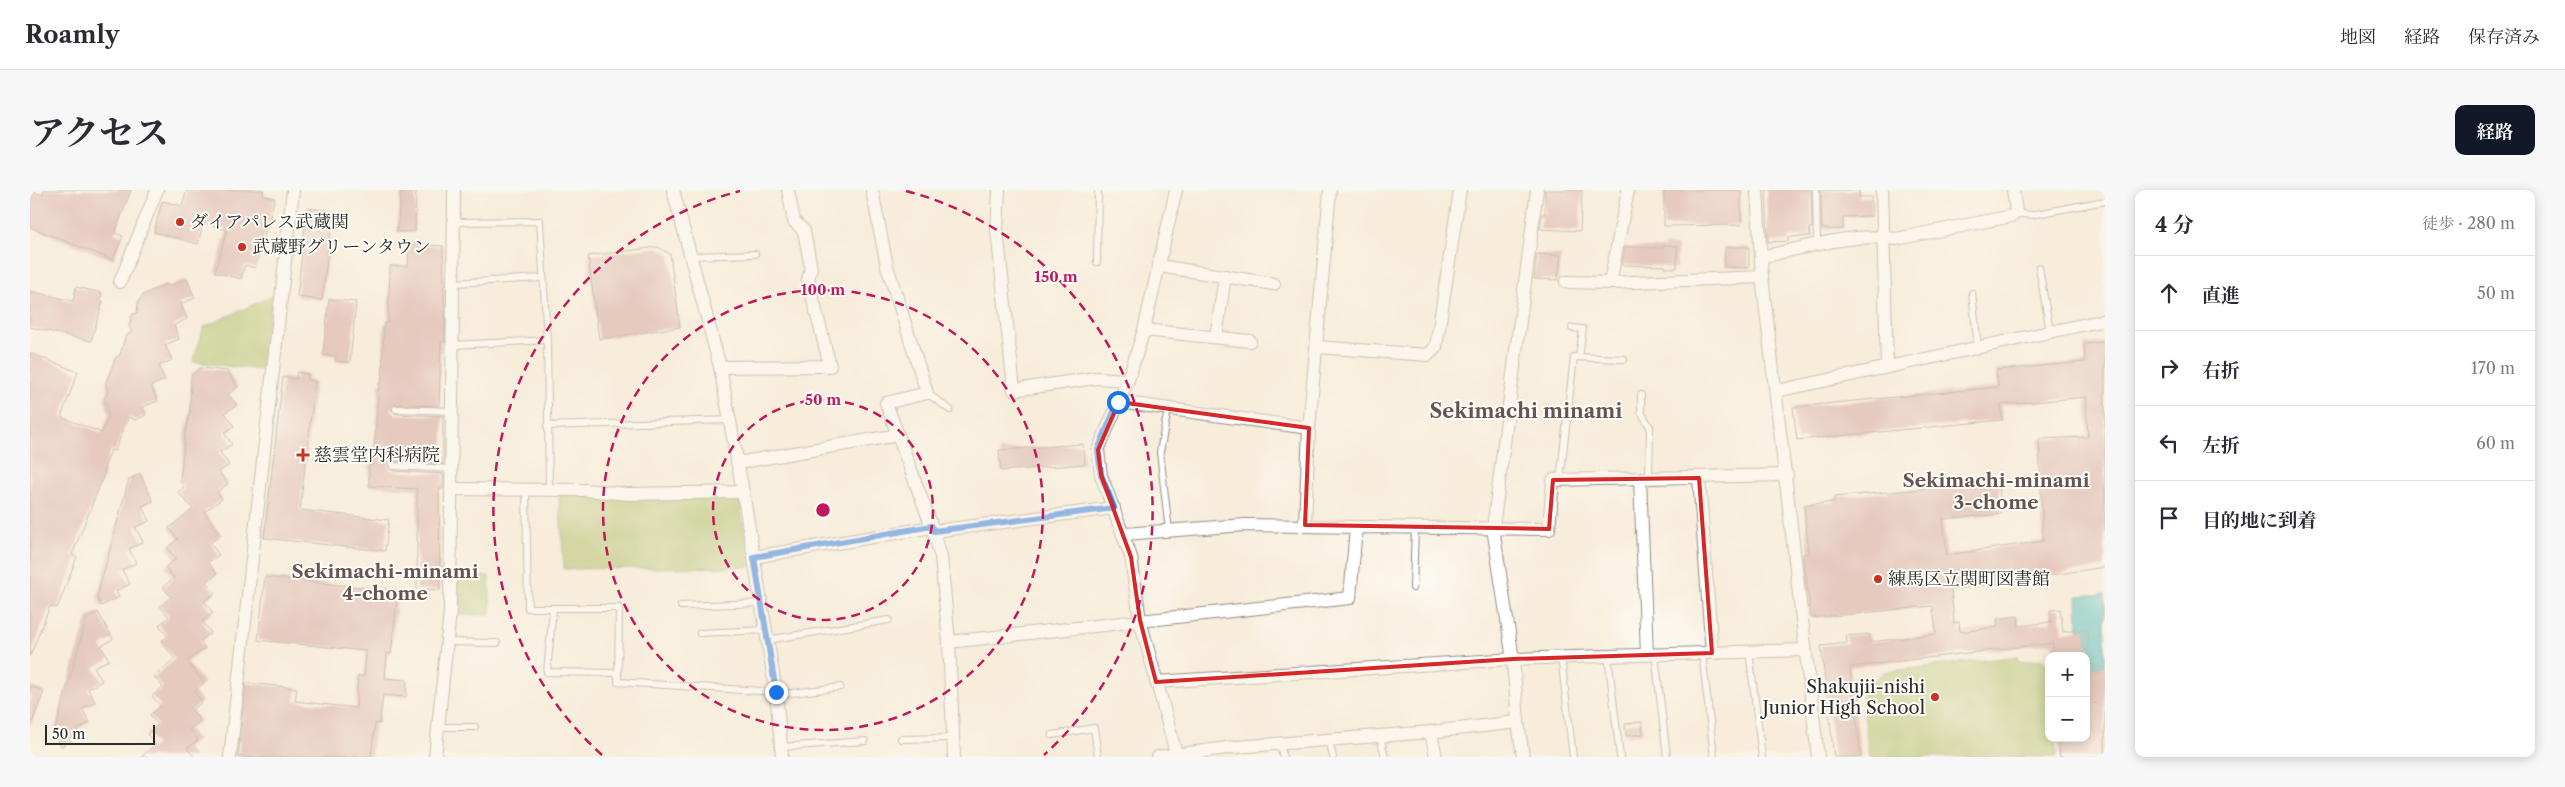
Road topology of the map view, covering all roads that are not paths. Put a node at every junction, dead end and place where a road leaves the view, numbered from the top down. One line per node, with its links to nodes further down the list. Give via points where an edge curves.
1 (157, 190): 32 (street)
2 (293, 190): 121 (street)
3 (454, 190): 20 (street)
4 (673, 190): 24 (street)
5 (788, 190): 50 (street, via 794,220 804,232 811,268 808,280 830,366)
6 (872, 190): 54 (street, via 887,266)
7 (1000, 190): 52 (street, via 997,230 1014,390 1095,378)
8 (1098, 190): 26 (lane)
9 (1176, 190): 27 (street)
10 (1330, 190): 46 (street)
11 (1460, 190): 46 (street, via 1436,346 1428,355)
12 (1537, 190): 80 (street)
13 (1628, 190): 35 (street)
14 (1757, 190): 25 (street)
15 (1816, 190): 22 (lane)
16 (1882, 190): 21 (street)
17 (2013, 190): 19 (street)
18 (2105, 201): 19 (lane, via 2030,215)
19 (2016, 213): 21 (street, via 1896,239)
20 (454, 222): 31 (lane, via 540,221); 34 (street)
21 (1883, 237): 22 (street); 51 (street)
22 (1817, 245): 25 (street)
23 (755, 254): 24 (lane)
24 (691, 256): 50 (street)
25 (1762, 257): 30 (street)
26 (1097, 262)
27 (1159, 266): 29 (street); 40 (street)
28 (2039, 267): 41 (lane)
29 (1225, 276): 36 (street); 42 (street)
30 (1762, 277): 35 (street); 53 (street)
31 (542, 278): 34 (lane); 43 (lane)
32 (120, 282)
33 (1566, 282): 35 (street)
34 (453, 283): 45 (street)
35 (1610, 283)
36 (1274, 284)
37 (1972, 293): 47 (lane)
38 (2105, 320): 41 (street)
39 (1572, 328): 48 (lane, via 1583,329)
40 (1144, 330): 42 (street); 52 (street)
41 (2050, 332): 47 (street)
42 (1216, 337): 44 (street)
43 (547, 340): 45 (lane); 62 (lane)
44 (1250, 341)
45 (453, 345): 60 (street)
46 (1316, 347): 63 (street)
47 (1978, 347): 51 (street)
48 (1579, 357): 49 (lane); 71 (lane, via 1574,357)
49 (1624, 358)
50 (720, 367): 61 (street)
51 (1887, 367): 53 (street)
52 (1128, 380): 56 (street)
53 (1777, 391): 68 (street)
54 (927, 393): 59 (lane); 64 (street, via 886,404)
55 (1641, 395): 69 (lane, via 1641,412 1650,427)
56 (1118, 402): 58 (street); 76 (street, via 1098,450 1101,475)
57 (396, 409): 60 (lane)
58 (1168, 409): 63 (street); 82 (lane, via 1160,452)
59 (950, 410)
60 (452, 411): 67 (street)
61 (729, 420): 62 (lane); 65 (street)
62 (547, 426): 74 (lane)
63 (1309, 428): 77 (street)
64 (898, 435): 65 (street); 81 (street)
65 (737, 463): 75 (street)
66 (392, 466): 67 (lane)
67 (452, 469): 72 (street)
68 (1786, 475): 70 (street); 96 (street)
69 (1644, 478): 70 (street); 71 (street); 99 (street)
70 (1699, 478): 98 (street)
71 (1560, 480): 80 (street, via 1553,480 1549,529)
72 (452, 489): 73 (street); 93 (street)
73 (526, 489): 74 (street); 88 (lane, via 528,608)
74 (549, 489): 75 (street, via 628,494)
75 (743, 492): 84 (street)
76 (1114, 508): 81 (street); 83 (street)
77 (1305, 525): 78 (street); 82 (street, via 1245,525)
78 (1356, 527): 79 (street); 90 (street, via 1350,598)
79 (1415, 527): 80 (street); 85 (lane)
80 (1493, 528): 102 (street)
81 (933, 529): 84 (street); 94 (street, via 941,557)
82 (1169, 531): 83 (street)
83 (1124, 534): 90 (street, via 1131,557)
84 (754, 557): 86 (street)
85 (1413, 588)
86 (761, 603): 87 (lane); 92 (street)
87 (681, 606)
88 (553, 609): 103 (lane, via 619,608); 103 (lane, via 547,672)
89 (889, 620): 92 (lane)
90 (1140, 620): 94 (street); 104 (street)
91 (700, 632): 92 (lane)
92 (766, 635): 106 (street)
93 (447, 642): 95 (lane); 108 (street)
94 (949, 642): 114 (street)
95 (498, 643)
96 (1805, 650): 97 (street); 135 (street)
97 (1748, 651): 98 (street); 134 (lane)
98 (1707, 653): 99 (street); 133 (lane)
99 (1651, 654): 100 (street); 132 (lane)
100 (1608, 656): 101 (street); 131 (lane)
101 (1562, 657): 102 (street); 130 (lane)
102 (1513, 659): 104 (street); 107 (street)
103 (618, 673): 106 (lane, via 618,682)
104 (1156, 682): 120 (street)
105 (840, 687): 106 (lane)
106 (776, 694): 118 (street)
107 (1518, 722): 110 (street); 129 (street)
108 (438, 727): 109 (lane); 122 (street)
109 (475, 727)
110 (1431, 732): 112 (street); 128 (street)
111 (1052, 735): 124 (lane, via 1094,728)
112 (1380, 736): 116 (street); 127 (lane)
113 (901, 738): 114 (lane)
114 (954, 738): 123 (street)
115 (865, 741): 118 (lane)
116 (1329, 741): 117 (street); 126 (lane)
117 (1281, 751): 119 (street)
118 (782, 752)
119 (1236, 752): 120 (street)
120 (1177, 755): 125 (street)
121 (230, 757)
122 (436, 757)
123 (954, 757)
124 (1098, 757)
125 (1158, 757)
126 (1333, 757)
127 (1385, 757)
128 (1436, 757)
129 (1523, 757)
130 (1573, 757)
131 (1620, 757)
132 (1667, 757)
133 (1714, 757)
134 (1762, 757)
135 (1818, 757)

